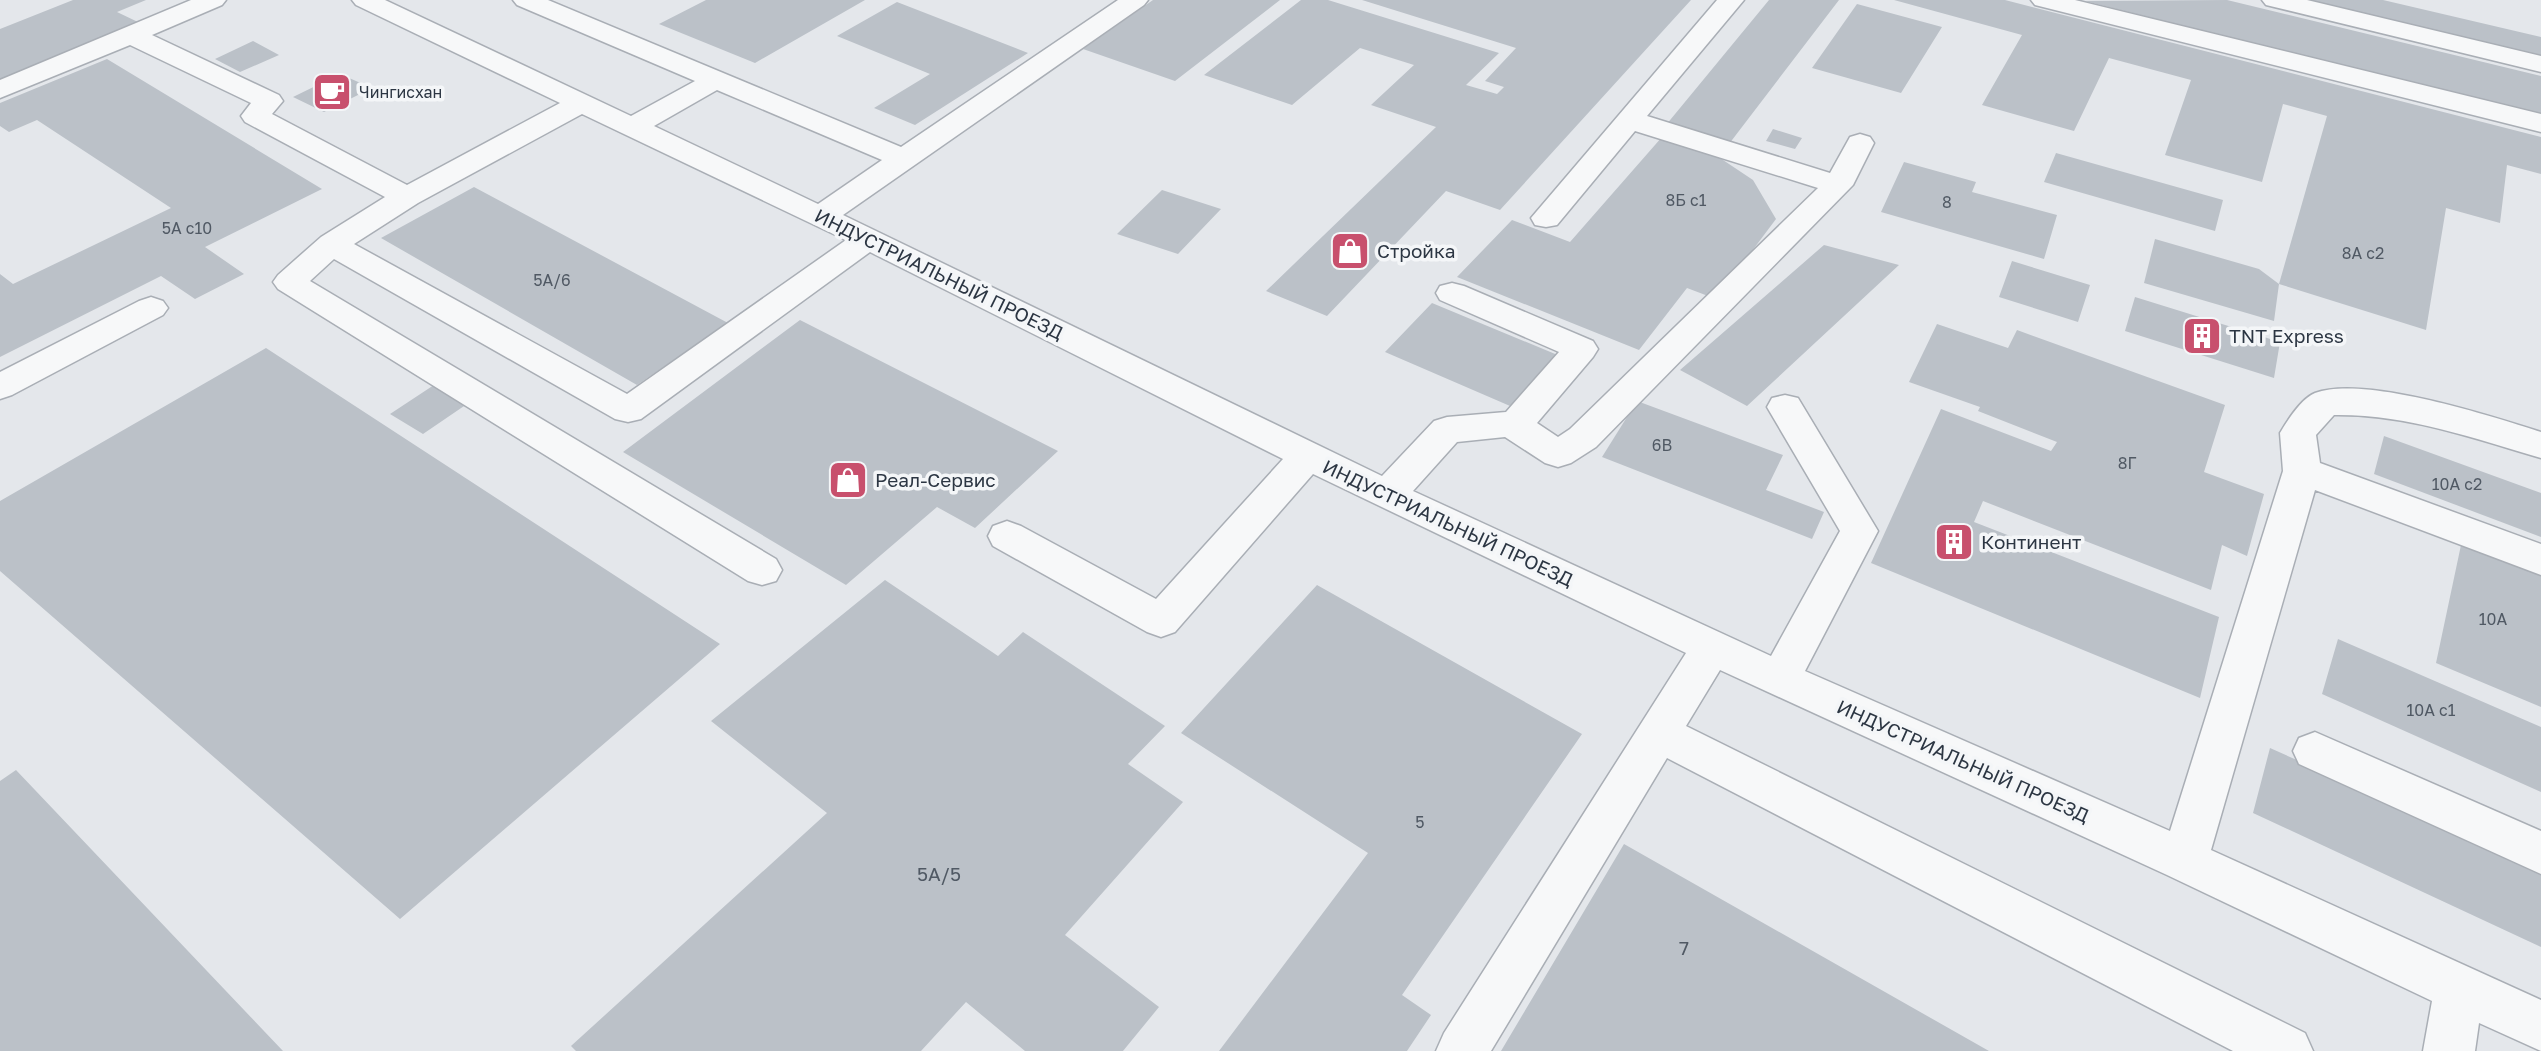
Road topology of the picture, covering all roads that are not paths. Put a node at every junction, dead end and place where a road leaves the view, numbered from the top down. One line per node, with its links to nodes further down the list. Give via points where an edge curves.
1 (213, 0): 8 (street)
2 (365, 0): 12 (street, ИНДУСТРИАЛЬНЫЙ ПРОЕЗД)
3 (526, 0): 10 (street)
4 (1135, 0): 17 (street)
5 (1731, 0): 13 (street)
6 (2044, 0): 14 (street)
7 (2275, 0): 9 (street)
8 (130, 35): 11 (street); 19 (street, via 269,101 255,116)
9 (2541, 64)
10 (716, 80): 15 (street); 17 (street)
11 (0, 90)
12 (581, 103): 15 (street, ИНДУСТРИАЛЬНЫЙ ПРОЕЗД); 19 (street)
13 (1630, 120): 18 (street); 21 (street)
14 (2541, 123)
15 (632, 127): 20 (street, ИНДУСТРИАЛЬНЫЙ ПРОЕЗД)
16 (1860, 143): 18 (street)
17 (904, 159): 20 (street)
18 (1838, 185): 28 (street, via 1583,438 1558,454)
19 (407, 197): 23 (street)
20 (821, 216): 22 (street, ИНДУСТРИАЛЬНЫЙ ПРОЕЗД)
21 (1546, 218)
22 (867, 239): 23 (street, via 628,410); 30 (street, ИНДУСТРИАЛЬНЫЙ ПРОЕЗД)
23 (332, 244): 35 (street, via 289,282)
24 (1452, 293): 28 (street, via 1581,349)
25 (151, 308): 26 (street)
26 (0, 387)
27 (1785, 407): 37 (street, via 1859,531)
28 (1515, 424): 32 (street, via 1447,430)
29 (2541, 444): 31 (street, via 2408,407 2359,401 2324,403 2298,433)
30 (1308, 456): 32 (street, ИНДУСТРИАЛЬНЫЙ ПРОЕЗД); 33 (street, via 1161,621)
31 (2302, 471): 34 (street); 41 (street)
32 (1387, 495): 36 (street, ИНДУСТРИАЛЬНЫЙ ПРОЕЗД)
33 (1007, 536)
34 (2541, 560)
35 (762, 570)
36 (1712, 648): 37 (street, ИНДУСТРИАЛЬНЫЙ ПРОЕЗД); 38 (street)
37 (1780, 679): 41 (street, ИНДУСТРИАЛЬНЫЙ ПРОЕЗД)
38 (1660, 733): 44 (street); 45 (street)
39 (2315, 751): 40 (street)
40 (2541, 853)
41 (2184, 860): 42 (street, ИНДУСТРИАЛЬНЫЙ ПРОЕЗД)
42 (2459, 988): 43 (street, ИНДУСТРИАЛЬНЫЙ ПРОЕЗД); 46 (street)
43 (2541, 1026)
44 (1462, 1051)
45 (2287, 1051)
46 (2449, 1051)

